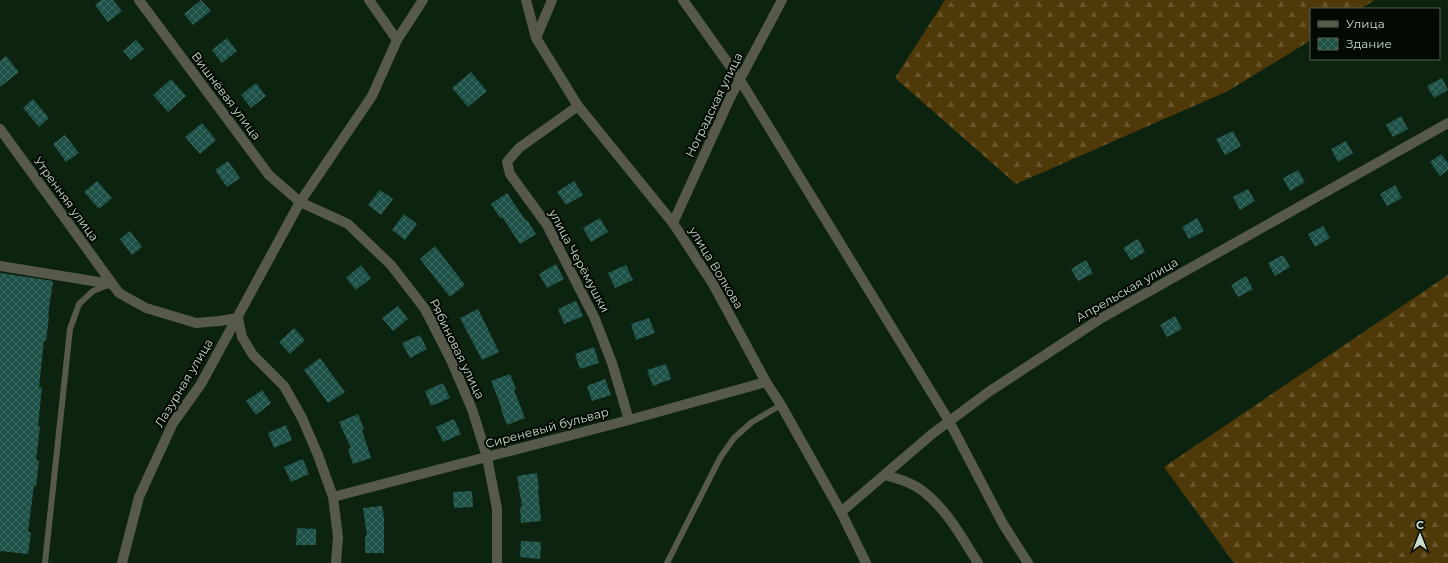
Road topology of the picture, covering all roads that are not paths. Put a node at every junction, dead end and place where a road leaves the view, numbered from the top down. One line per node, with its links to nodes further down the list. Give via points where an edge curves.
1 (139, 0): 14 (street, Вишнёвая улица, via 269,175)
2 (369, 0): 9 (street)
3 (424, 0): 9 (street, Лазурная улица)
4 (526, 0): 8 (street, улица Волкова)
5 (552, 0): 8 (street)
6 (683, 0): 10 (street)
7 (782, 0): 10 (street, Ноградская улица)
8 (536, 38): 11 (street, улица Волкова)
9 (397, 40): 14 (street, Лазурная улица, via 372,96)
10 (740, 80): 15 (street, Ноградская улица); 22 (street)
11 (578, 106): 15 (street, улица Волкова); 21 (street, улица Черёмушки, via 518,148 507,162 510,174 547,225 595,319 612,363)
12 (1448, 123): 22 (street, Апрельская улица, via 1100,319 990,390)
13 (0, 129): 17 (street, Утренняя улица)
14 (300, 202): 18 (street, Лазурная улица); 23 (street, Рябиновая улица, via 348,224 391,265 425,308 472,408)
15 (673, 223): 19 (street, улица Волкова, via 713,284)
16 (0, 266): 17 (street)
17 (111, 284): 18 (street, Утренняя улица, via 119,293 146,308 196,323); 27 (lane, via 93,291 79,304 70,329)
18 (238, 318): 25 (street, via 242,337 253,355 284,386 302,418); 28 (street, Лазурная улица, via 201,384 173,423 139,497)
19 (766, 382): 20 (street, улица Волкова); 21 (street, Сиреневый бульвар)
20 (781, 405): 26 (street, улица Волкова); 31 (lane, via 752,422 734,438 720,458)
21 (629, 420): 23 (street, Сиреневый бульвар)
22 (949, 421): 24 (street, Апрельская улица); 34 (street, via 1003,524)
23 (487, 457): 25 (street, Сиреневый бульвар); 30 (street, Рябиновая улица, via 497,509)
24 (885, 475): 26 (street, Апрельская улица); 33 (street, via 907,482 924,492 950,518)
25 (333, 497): 29 (street, via 338,537)
26 (840, 512): 32 (street, улица Волкова)
27 (45, 563)
28 (122, 563)
29 (336, 563)
30 (497, 563)
31 (667, 563)
32 (866, 563)
33 (978, 563)
34 (1028, 563)

